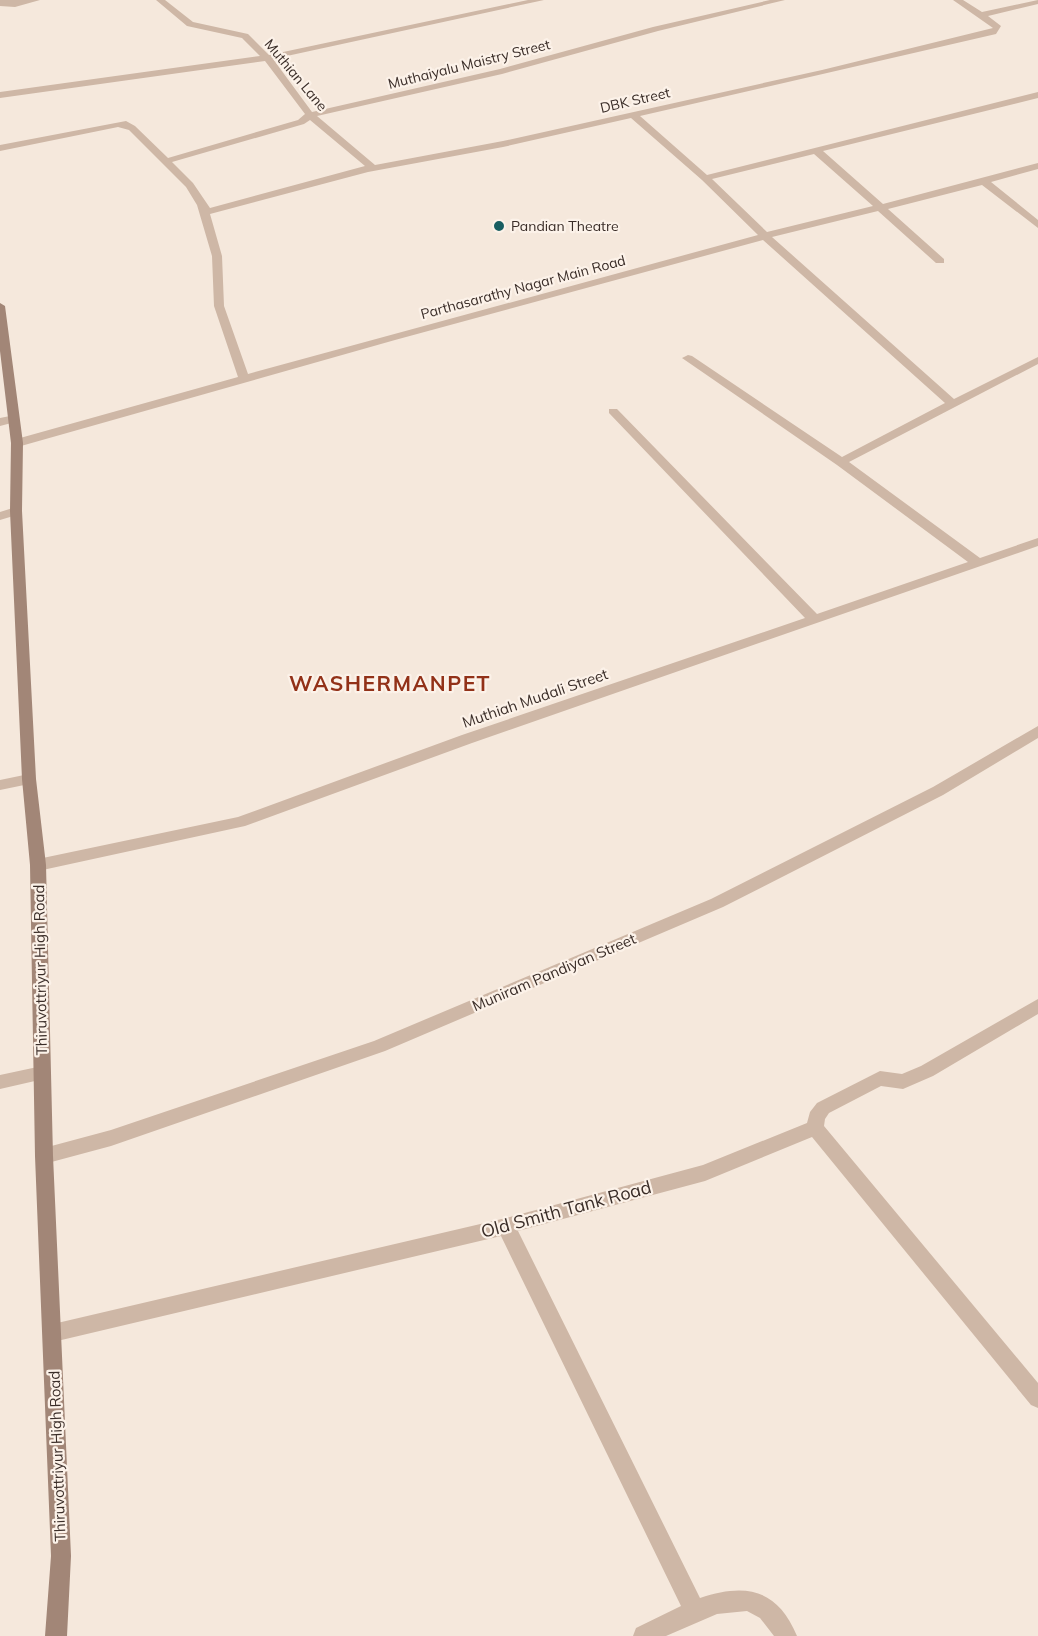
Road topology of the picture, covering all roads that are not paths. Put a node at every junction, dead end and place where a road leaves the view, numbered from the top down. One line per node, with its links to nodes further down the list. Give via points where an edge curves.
1 (36, 0): 7 (street)
2 (160, 0): 9 (street, Muthian Lane, via 190,24 245,36)
3 (540, 0): 9 (street)
4 (781, 0): 13 (street, Muthaiyalu Maistry Street)
5 (957, 0): 8 (street)
6 (1038, 2): 8 (street)
7 (0, 3)
8 (981, 15): 12 (street, DBK Street, via 997,29 822,73)
9 (267, 58): 10 (street); 13 (street, Muthian Lane)
10 (0, 95)
11 (1038, 95): 15 (street)
12 (632, 114): 18 (street, DBK Street, via 503,144); 19 (street)
13 (310, 116): 16 (street, Muthaiyalu Maistry Street, via 301,122); 18 (street, Muthian Lane)
14 (0, 148): 16 (street, via 122,123)
15 (816, 150): 19 (street); 22 (street)
16 (166, 161): 21 (street, via 190,185)
17 (1038, 166): 20 (street, Parthasarathy Nagar Main Road)
18 (373, 168): 21 (street, DBK Street, via 219,210 207,211)
19 (705, 178): 24 (street)
20 (985, 182): 22 (street, Parthasarathy Nagar Main Road); 23 (street)
21 (202, 205): 29 (street, via 217,256 219,306)
22 (879, 208): 24 (street, Parthasarathy Nagar Main Road); 25 (street)
23 (1038, 225)
24 (765, 236): 29 (street, Parthasarathy Nagar Main Road); 30 (street)
25 (940, 261)
26 (0, 306): 32 (main road, Thiruvottriyur High Road)
27 (688, 358): 34 (street)
28 (1038, 360): 30 (street)
29 (244, 378): 33 (street, Parthasarathy Nagar Main Road)
30 (953, 404): 34 (street)
31 (613, 411): 38 (street)
32 (8, 420): 33 (main road, Thiruvottriyur High Road)
33 (17, 443): 35 (main road, Thiruvottriyur High Road)
34 (841, 462): 37 (street)
35 (8, 514): 40 (main road, Thiruvottriyur High Road)
36 (1038, 542): 37 (street, Muthiah Mudali Street)
37 (977, 562): 38 (street, Muthiah Mudali Street)
38 (813, 618): 42 (street, Muthiah Mudali Street, via 240,822)
39 (1038, 731): 47 (street, Muniram Pandiyan Street, via 938,791 717,903 379,1046 111,1138)
40 (29, 779): 41 (street); 42 (main road, Thiruvottriyur High Road)
41 (0, 785)
42 (38, 865): 44 (main road, Thiruvottriyur High Road)
43 (1038, 1006): 46 (street, via 927,1071 903,1082 879,1078 823,1108 816,1117)
44 (42, 1073): 45 (street); 47 (main road, Thiruvottriyur High Road)
45 (0, 1082)
46 (815, 1128): 48 (street, Old Smith Tank Road, via 705,1173); 50 (street)
47 (44, 1156): 49 (main road, Thiruvottriyur High Road)
48 (506, 1226): 49 (street, Old Smith Tank Road); 51 (street)
49 (53, 1333): 52 (main road, Thiruvottriyur High Road, via 61,1556)
50 (1038, 1398)
51 (694, 1610): 53 (street); 54 (street, via 741,1600 759,1603)
52 (56, 1636)
53 (644, 1636)
54 (786, 1636)

